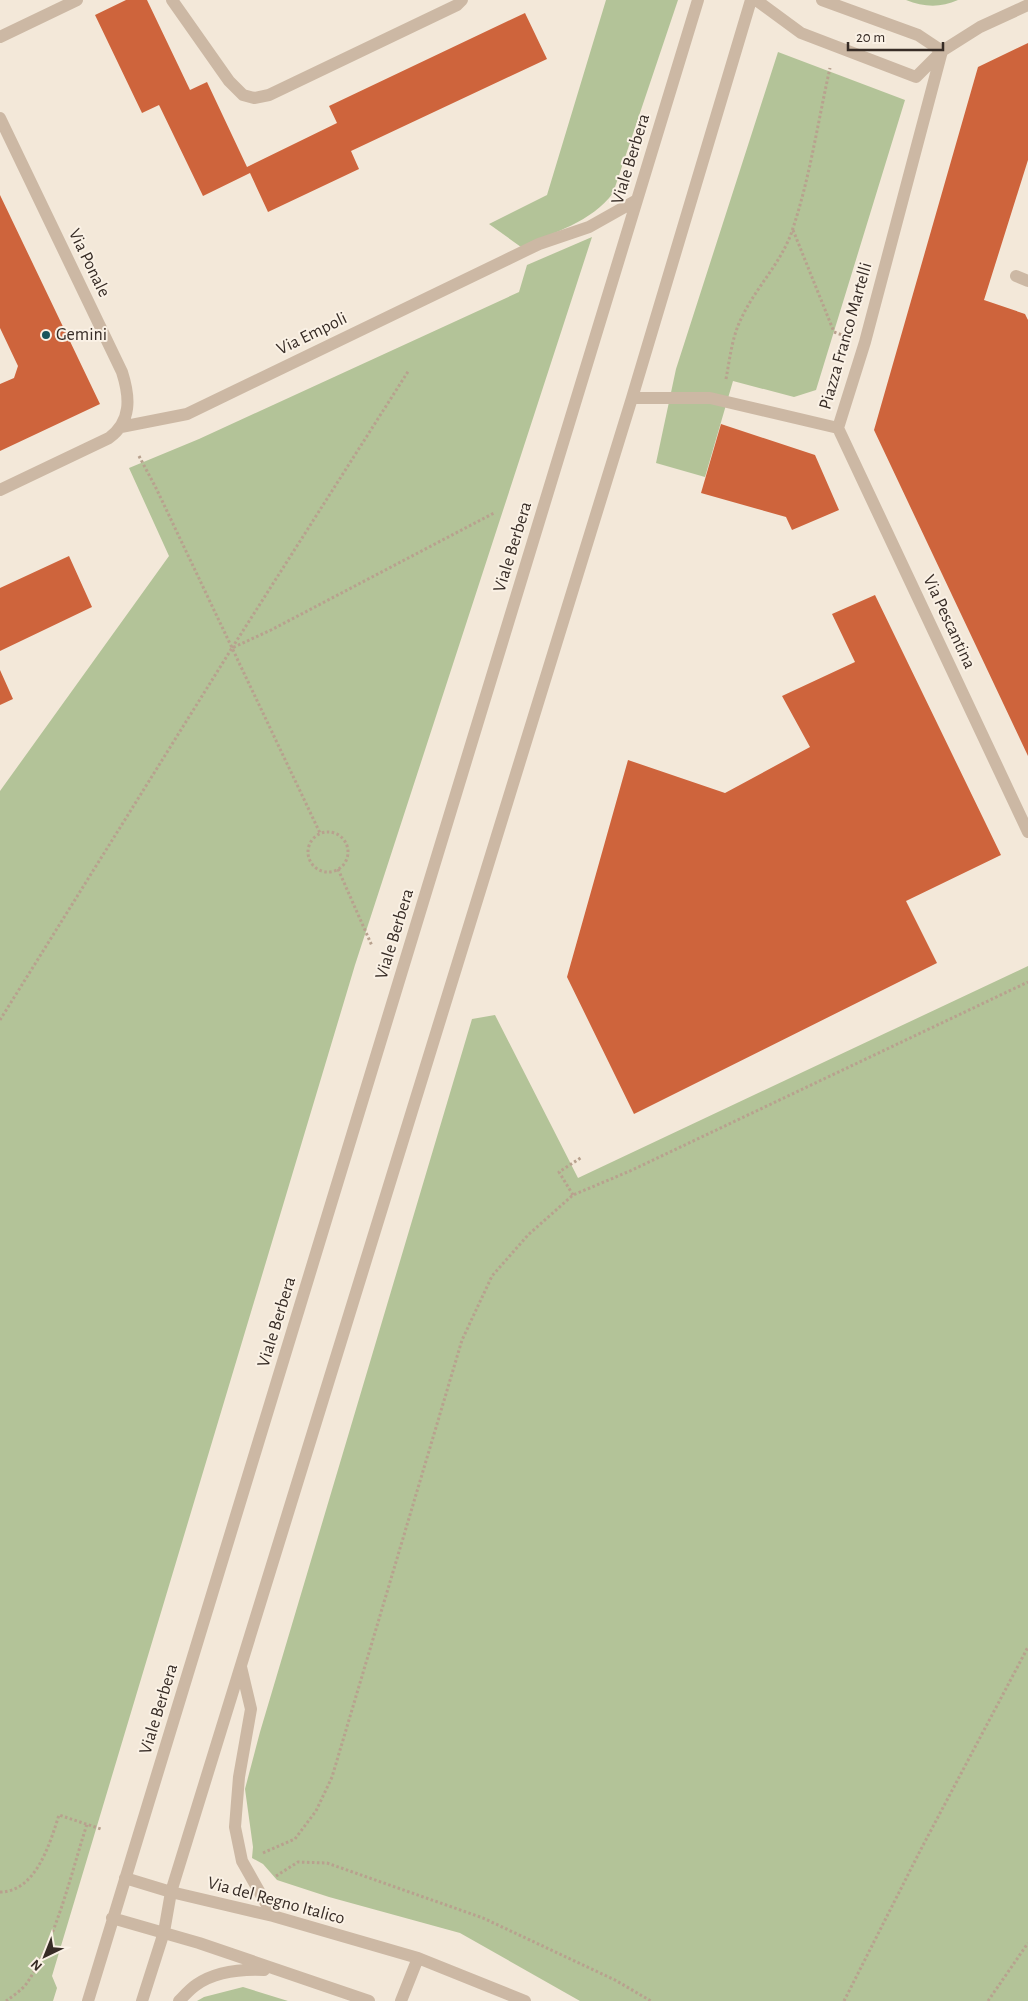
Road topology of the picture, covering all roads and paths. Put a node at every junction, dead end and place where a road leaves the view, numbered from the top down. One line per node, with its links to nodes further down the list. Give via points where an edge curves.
1 (77, 0): 9 (street)
2 (172, 0): 3 (street, via 229,81 243,95 254,98 269,95)
3 (462, 0)
4 (698, 0): 13 (street, Viale Berbera)
5 (751, 0): 19 (street)
6 (756, 0): 10 (street, via 801,33)
7 (822, 0): 11 (street, via 918,36)
8 (1028, 5): 11 (street, via 980,27)
9 (0, 37)
10 (834, 46): 11 (street, via 916,77); 14 (path)
11 (942, 51): 17 (street, Piazza Franco Martelli)
12 (0, 118): 21 (street, Via Ponale, via 122,372 128,406)
13 (637, 200): 21 (street, Via Empoli, via 590,227 538,244 187,414); 41 (street, Viale Berbera)
14 (793, 229): 17 (path, via 834,332); 20 (path, via 774,267 742,316 732,344)
15 (1016, 276): 16 (street)
16 (1028, 281)
17 (865, 342): 22 (street, Piazza Franco Martelli)
18 (410, 370): 26 (path)
19 (632, 398): 20 (street, Piazza Franco Martelli, via 710,398); 36 (street)
20 (723, 401): 22 (street, Piazza Franco Martelli)
21 (121, 427): 24 (street, Via Empoli, via 109,438)
22 (838, 428): 27 (street, Via Pescantina)
23 (139, 456): 26 (path)
24 (0, 490)
25 (494, 513): 26 (path)
26 (232, 648): 28 (path); 32 (path)
27 (1028, 832)
28 (320, 833): 29 (path, via 333,832 347,845 347,859); 29 (path, via 310,842 310,861 326,872)
29 (338, 869): 30 (path)
30 (372, 946)
31 (1028, 982): 34 (path)
32 (0, 1020)
33 (582, 1157): 34 (path, via 559,1172)
34 (573, 1195): 39 (path, via 528,1235 492,1276 466,1332 332,1777 316,1812 295,1839)
35 (1028, 1647): 58 (path)
36 (241, 1665): 43 (street); 44 (street, via 250,1709 235,1827 242,1861)
37 (87, 1824): 38 (path); 42 (path, via 59,1815 36,1870 23,1885); 50 (path, via 45,1948 26,1985)
38 (101, 1829)
39 (260, 1855)
40 (274, 1876): 57 (path, via 298,1862 327,1863 483,1918 615,1980)
41 (125, 1878): 43 (street, Via del Regno Italico); 45 (street, Viale Berbera)
42 (0, 1892)
43 (171, 1892): 44 (street, Via del Regno Italico); 46 (street)
44 (273, 1916): 48 (street, Via del Regno Italico)
45 (112, 1918): 46 (street); 51 (street, Viale Berbera)
46 (164, 1932): 49 (street); 52 (street)
47 (1028, 1943): 59 (path)
48 (418, 1958): 55 (street); 56 (street, Via del Regno Italico)
49 (279, 1971): 53 (street, via 238,1969 197,1984); 54 (street)
50 (6, 2001)
51 (88, 2001)
52 (142, 2001)
53 (179, 2001)
54 (369, 2001)
55 (401, 2001)
56 (525, 2001)
57 (651, 2001)
58 (844, 2001)
59 (988, 2001)

